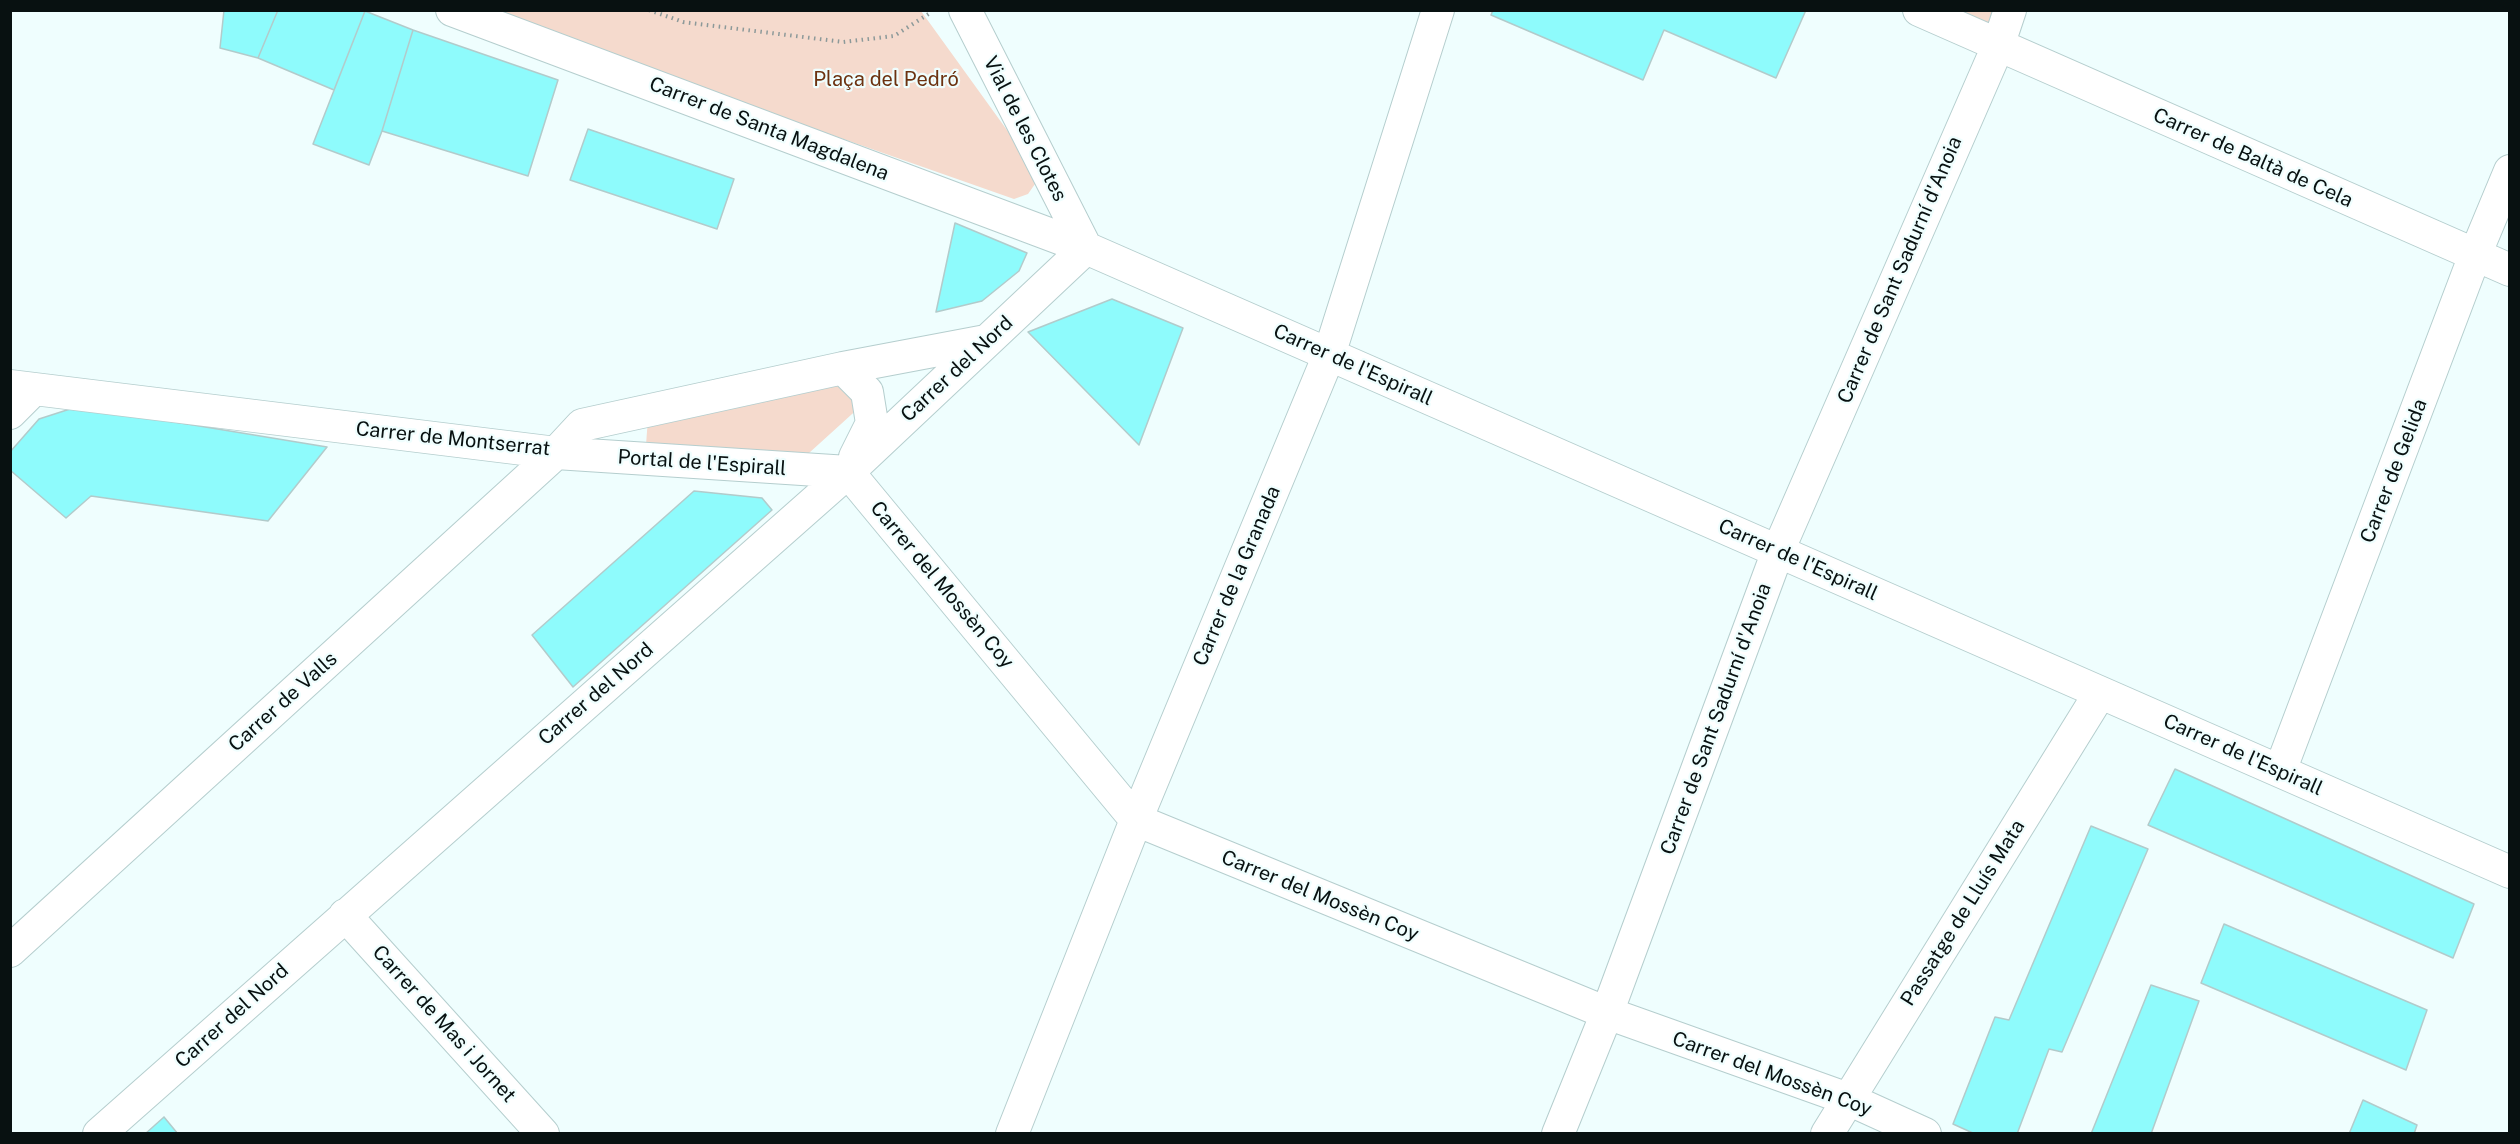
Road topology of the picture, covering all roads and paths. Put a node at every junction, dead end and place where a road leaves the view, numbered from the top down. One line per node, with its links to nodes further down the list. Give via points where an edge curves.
1 (452, 10): 10 (street, Carrer de Santa Magdalena)
2 (650, 10): 3 (path, via 683,22 843,42 894,36)
3 (933, 10)
4 (965, 10): 10 (street, Vial de les Clotes)
5 (1438, 10): 14 (street, Carrer de la Granada)
6 (1919, 10): 8 (street, Carrer de Baltà de Cela)
7 (2010, 10): 8 (street, Carrer de Sant Sadurní d'Anoia)
8 (1998, 46): 11 (street, Carrer de Baltà de Cela); 20 (street, Carrer de Sant Sadurní d'Anoia)
9 (2510, 171): 11 (street, Carrer de Gelida)
10 (1086, 248): 13 (street, Carrer del Nord); 14 (street, Carrer de l'Espirall)
11 (2475, 255): 12 (street, Carrer de Baltà de Cela); 22 (street, Carrer de Gelida)
12 (2510, 270)
13 (986, 340): 15 (street, Carrer de Montserrat); 19 (street, Carrer del Nord)
14 (1329, 355): 20 (street, Carrer de l'Espirall); 23 (street, Carrer de la Granada)
15 (843, 368): 18 (street, Carrer de Montserrat, via 582,425); 19 (street, via 867,392 872,423)
16 (22, 388): 17 (street); 18 (street, Carrer de Montserrat)
17 (10, 413)
18 (556, 453): 19 (street, Portal de l'Espirall); 26 (street, Carrer de Valls)
19 (848, 472): 23 (street, Carrer del Mossèn Coy); 25 (street, Carrer del Nord)
20 (1778, 551): 21 (street, Carrer de l'Espirall); 27 (street, Carrer de Sant Sadurní d'Anoia)
21 (2100, 693): 22 (street, Carrer de l'Espirall); 28 (street, Passatge de Lluís Mata)
22 (2280, 771): 24 (street, Carrer de l'Espirall)
23 (1136, 820): 27 (street, Carrer del Mossèn Coy); 31 (street, Carrer de la Granada)
24 (2510, 872)
25 (345, 915): 29 (street, Carrer del Nord); 30 (street, Carrer de Mas i Jornet)
26 (10, 951)
27 (1607, 1013): 28 (street, Carrer del Mossèn Coy); 32 (street, Carrer de Sant Sadurní d'Anoia)
28 (1848, 1099): 33 (street, Passatge de Lluís Mata); 34 (street, Carrer del Mossèn Coy)
29 (99, 1134)
30 (543, 1134)
31 (1012, 1134)
32 (1558, 1134)
33 (1827, 1134)
34 (1925, 1134)

